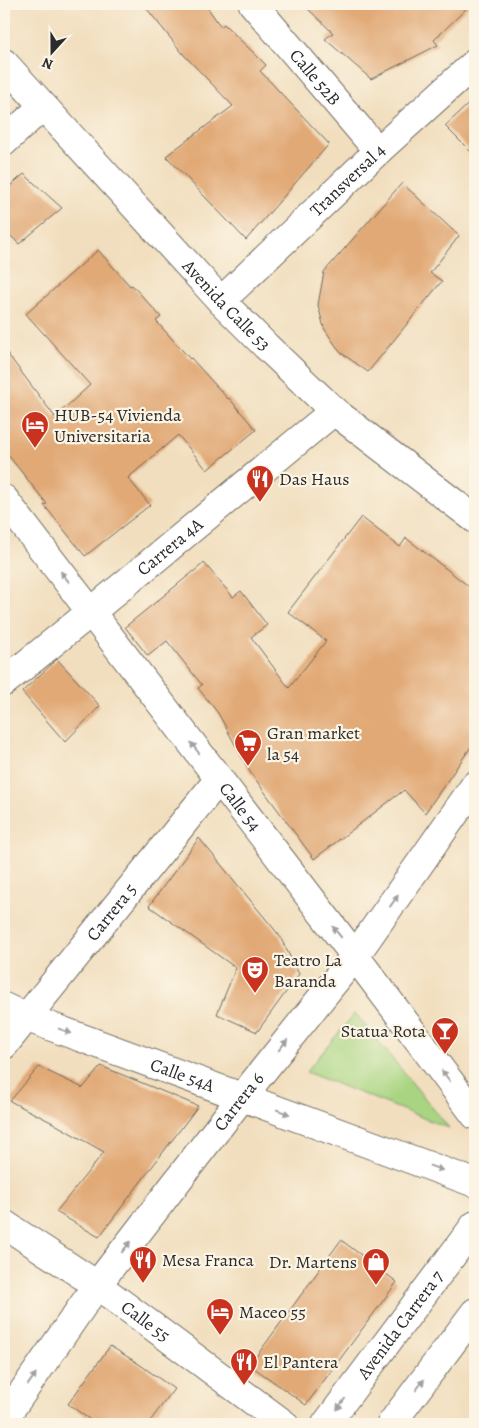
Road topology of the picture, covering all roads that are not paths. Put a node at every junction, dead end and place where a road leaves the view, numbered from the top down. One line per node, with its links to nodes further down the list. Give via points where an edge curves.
1 (253, 4): 6 (street, Calle 52B)
2 (4, 63): 4 (street, Avenida Calle 53)
3 (475, 63): 6 (street, Transversal 4)
4 (43, 106): 5 (street); 7 (street, Avenida Calle 53)
5 (4, 142)
6 (378, 151): 7 (street, Transversal 4)
7 (221, 301): 8 (street, Avenida Calle 53)
8 (334, 410): 10 (street, Avenida Calle 53); 11 (street, Carrera 4A)
9 (4, 499): 11 (street, Calle 54, one-way to 9)
10 (475, 519)
11 (91, 612): 12 (street, Carrera 4A); 13 (street, Calle 54, one-way to 11)
12 (4, 682)
13 (218, 779): 15 (street, Calle 54, one-way to 13); 16 (street, Carrera 5)
14 (475, 785): 15 (street, Carrera 6, one-way to 14)
15 (356, 956): 18 (street, Carrera 6, one-way to 15); 19 (street, Calle 54, one-way to 15)
16 (15, 1012): 17 (street, Carrera 5); 18 (street, Calle 54A, one-way to 18)
17 (4, 1044)
18 (242, 1097): 20 (street, Calle 54A, one-way to 20); 23 (street, Carrera 6, one-way to 18)
19 (475, 1115)
20 (475, 1183)
21 (4, 1224): 23 (street, Calle 55)
22 (475, 1224): 27 (street, Avenida Carrera 7, one-way to 27)
23 (97, 1285): 25 (street, Carrera 6, one-way to 23); 26 (street, Calle 55)
24 (475, 1312): 28 (street, one-way to 24)
25 (4, 1419)
26 (284, 1424)
27 (326, 1424)
28 (390, 1424)

